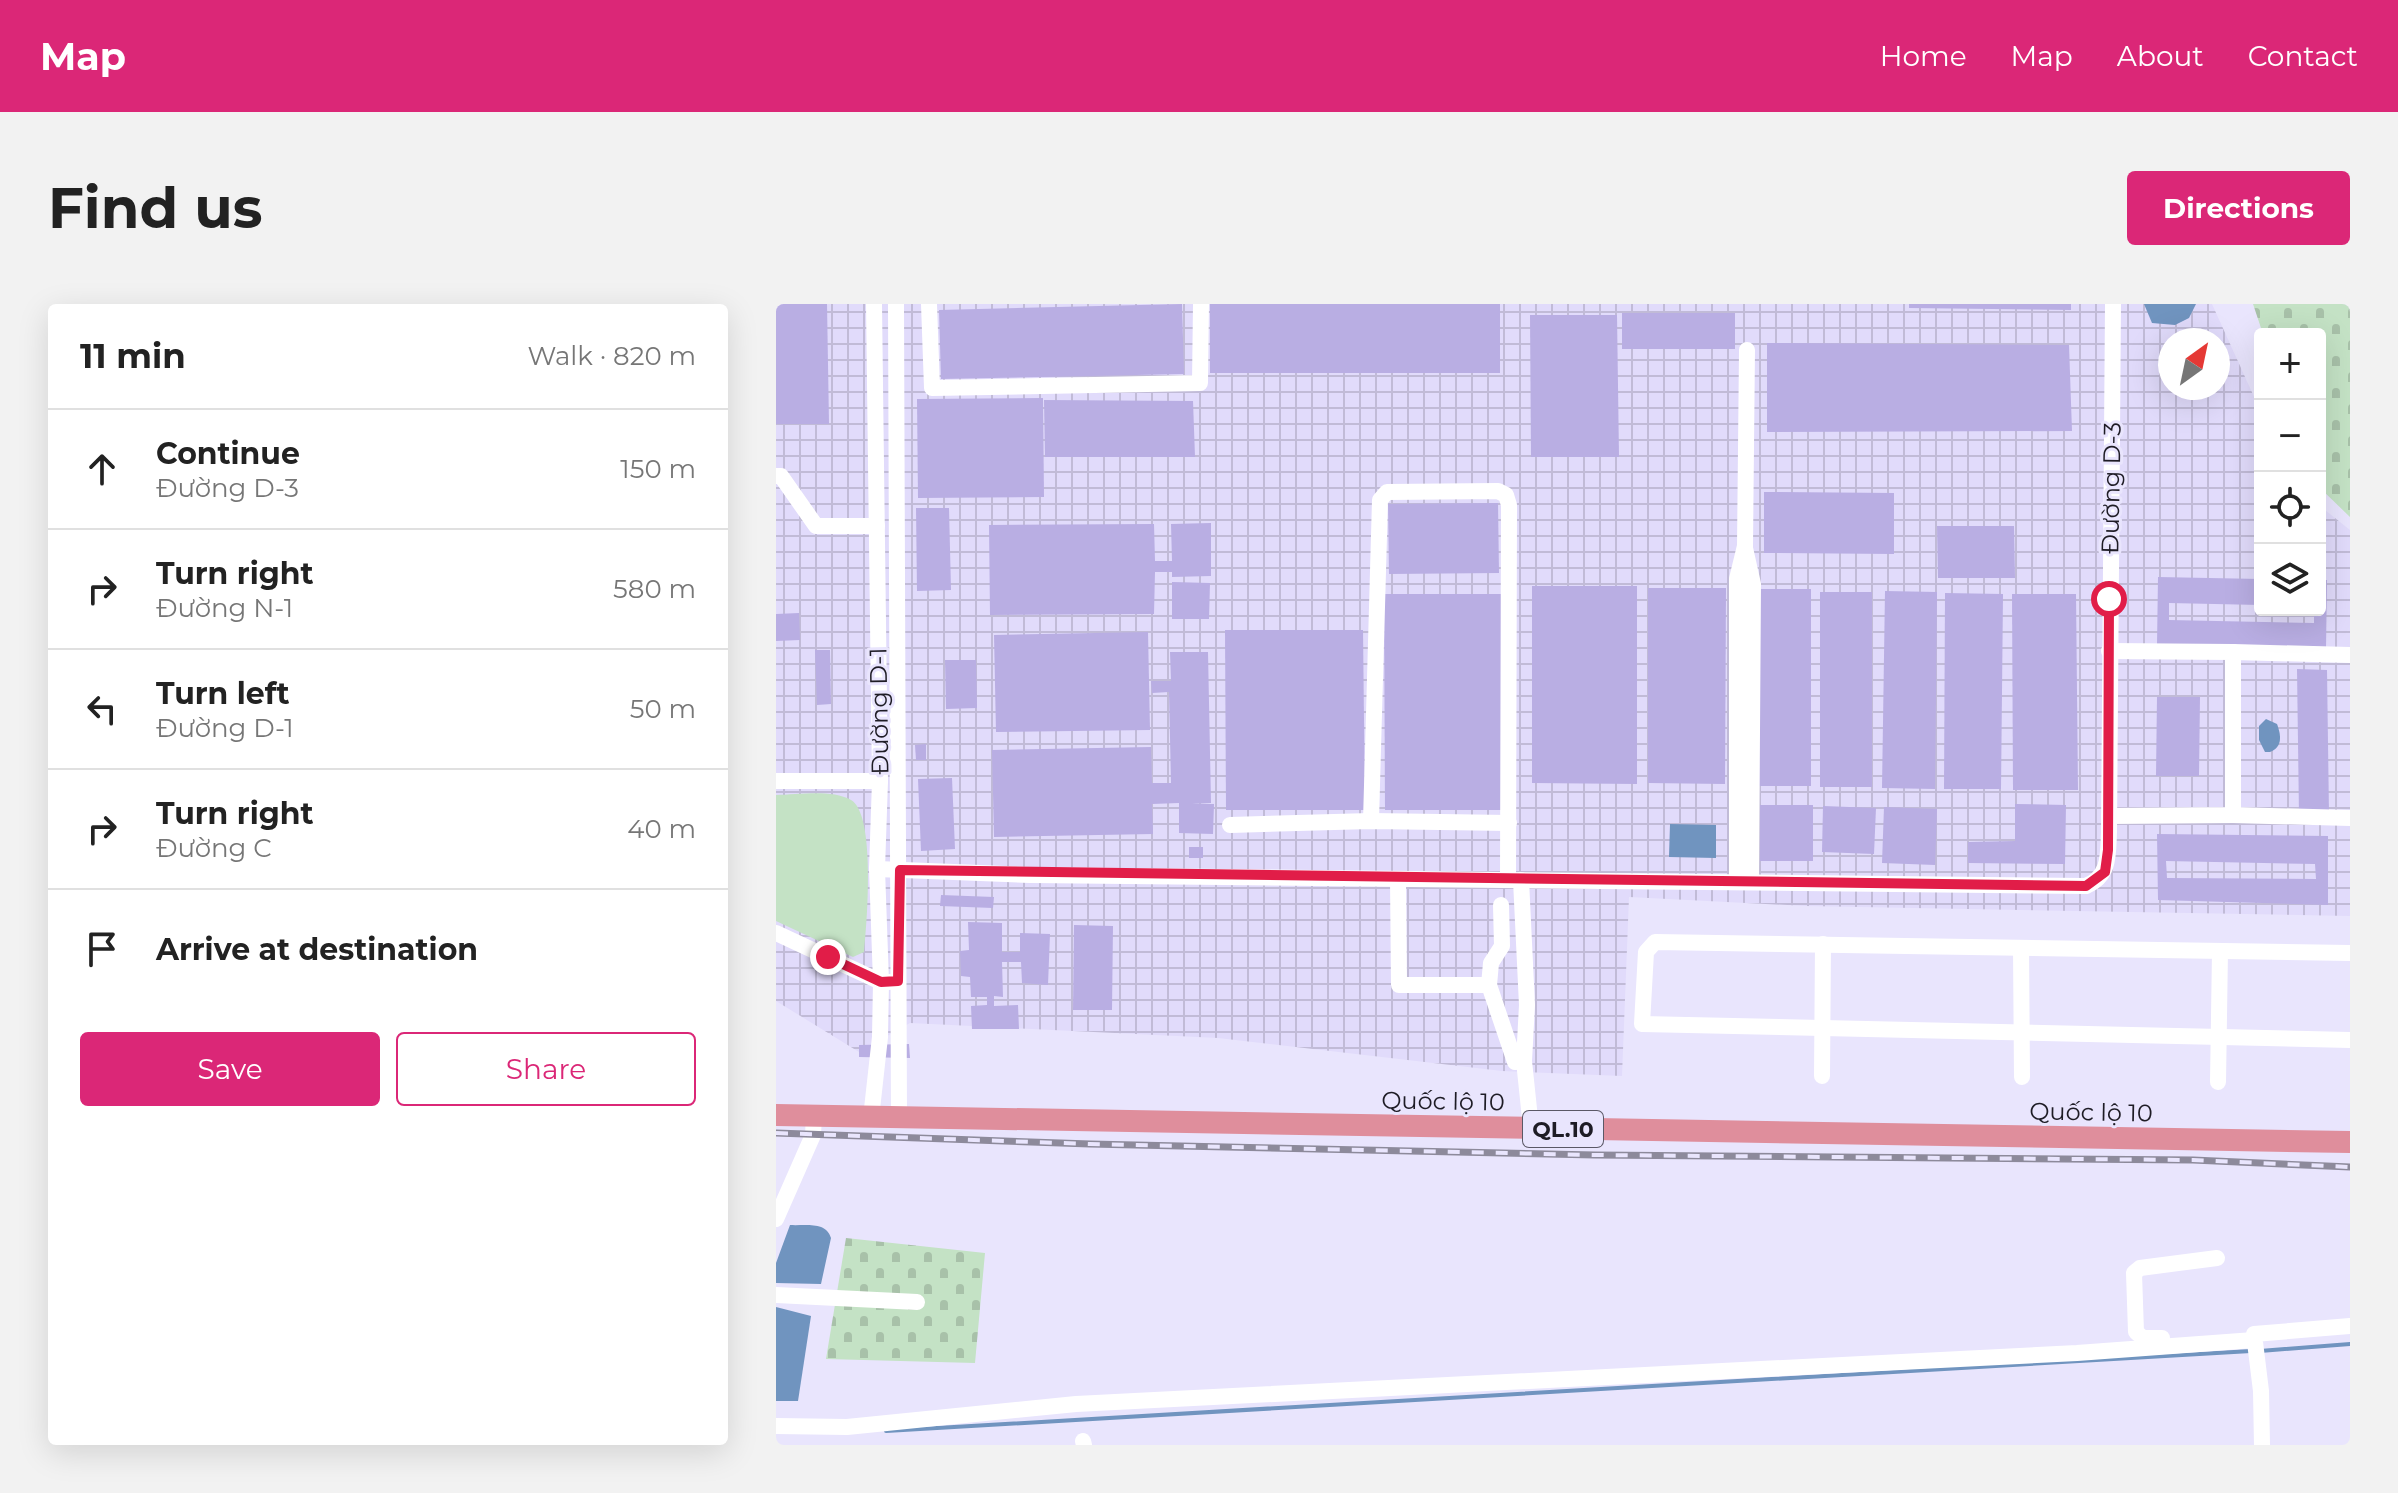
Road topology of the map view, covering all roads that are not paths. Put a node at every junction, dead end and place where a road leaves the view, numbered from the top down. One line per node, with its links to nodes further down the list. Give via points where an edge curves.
1 (874, 304): 8 (street, Đường D-1)
2 (896, 304): 21 (street, Đường D-1)
3 (929, 304): 4 (street, via 932,388 1200,383)
4 (1201, 304)
5 (2113, 304): 9 (street, Đường D-3)
6 (1747, 350): 24 (street, via 1745,546 1737,579)
7 (776, 476): 8 (street, via 816,526)
8 (877, 526): 13 (street, Đường D-1)
9 (2109, 651): 10 (street); 15 (street, Đường D-3)
10 (2233, 652): 11 (street); 14 (street)
11 (2350, 655)
12 (776, 781): 13 (street)
13 (880, 781): 20 (street, Đường D-1)
14 (2233, 815): 15 (street); 16 (street)
15 (2109, 816): 24 (street, Đường D-3, via 2105,872 2095,882 2071,886)
16 (2350, 818)
17 (1371, 821): 18 (street); 18 (street, via 1380,500 1387,492 1498,491 1509,505); 19 (street)
18 (1509, 823): 23 (street)
19 (1230, 825)
20 (877, 869): 21 (street); 31 (street, Đường D-1)
21 (900, 870): 22 (street); 31 (street, Đường D-1)
22 (1398, 879): 23 (street); 32 (street, via 1399,985)
23 (1514, 880): 24 (street); 37 (street, via 1527,1005)
24 (1744, 881)
25 (1501, 905): 32 (street, via 1502,946 1491,963)
26 (776, 933): 31 (street)
27 (1823, 944): 28 (street); 33 (street); 33 (street, via 1652,942 1646,952 1642,1024)
28 (2021, 948): 29 (street); 34 (street)
29 (2220, 951): 30 (street); 35 (street)
30 (2350, 953)
31 (890, 982): 43 (street, Đường D-1); 44 (street, Đường D-1)
32 (1489, 985): 37 (street, via 1511,1057)
33 (1822, 1028): 34 (street); 38 (street)
34 (2021, 1032): 35 (street); 39 (street)
35 (2219, 1037): 36 (street); 40 (street)
36 (2350, 1040)
37 (1524, 1061): 45 (street)
38 (1822, 1076)
39 (2022, 1077)
40 (2218, 1082)
41 (776, 1115): 42 (highway, Quốc lộ 10 / QL.10)
42 (814, 1115): 43 (highway, Quốc lộ 10 / QL.10); 47 (street, via 813,1135)
43 (871, 1118): 44 (highway, Quốc lộ 10 / QL.10)
44 (899, 1118): 45 (highway, Quốc lộ 10 / QL.10)
45 (1531, 1128): 46 (highway, Quốc lộ 10 / QL.10)
46 (2350, 1142)
47 (776, 1219)
48 (2217, 1258): 52 (street, via 2136,1269 2136,1332 2148,1339)
49 (776, 1295): 50 (street)
50 (917, 1302)
51 (2350, 1326): 52 (street)
52 (2254, 1339): 53 (street, via 2046,1355 1076,1404 847,1427); 54 (street)
53 (776, 1426)
54 (2262, 1445)

